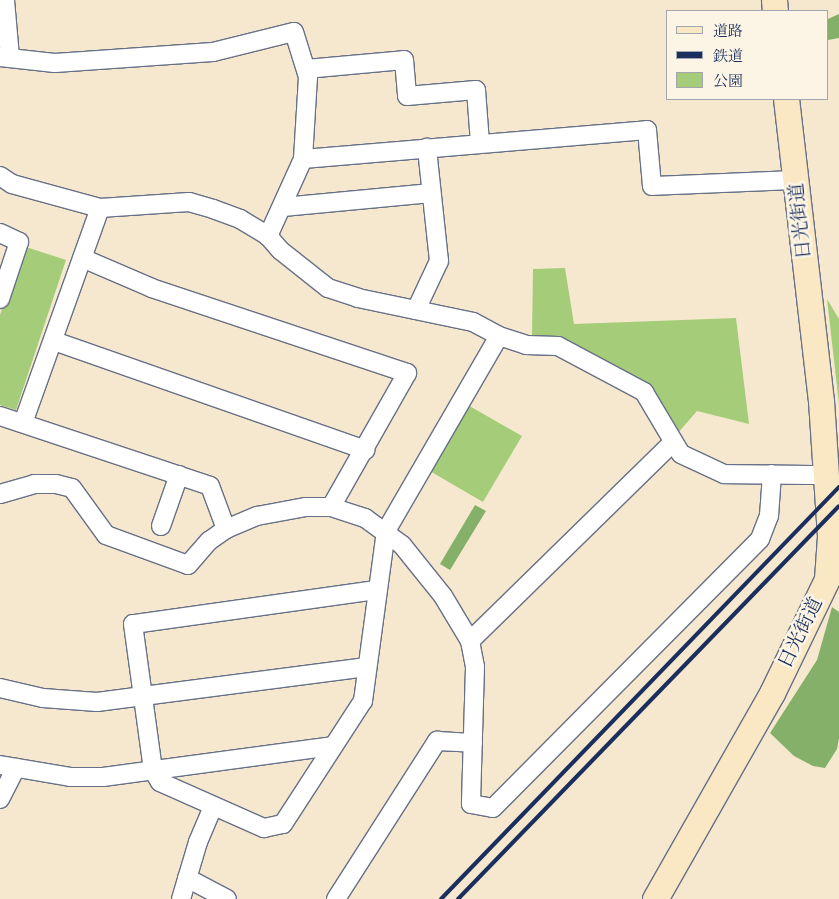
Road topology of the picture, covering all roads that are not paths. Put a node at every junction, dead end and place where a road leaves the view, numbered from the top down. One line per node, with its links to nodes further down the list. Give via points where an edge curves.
1 (5, 0): 2 (street)
2 (5, 57): 3 (street, via 55,63 212,52 294,32)
3 (306, 69): 5 (street, via 404,60 406,96 476,90); 7 (street)
4 (786, 100): 9 (main road, 日光街道)
5 (480, 143): 6 (street); 9 (street, via 647,130 652,186)
6 (427, 148): 7 (street); 10 (street)
7 (303, 159): 11 (street)
8 (0, 176): 12 (street, via 12,184)
9 (797, 180): 26 (main road, 日光街道)
10 (431, 193): 11 (street); 17 (street, via 439,261)
11 (283, 207): 14 (street)
12 (100, 208): 14 (street, via 189,202 240,219); 15 (street)
13 (0, 233): 16 (street, via 19,242)
14 (268, 236): 17 (street, via 280,250 328,288)
15 (82, 258): 19 (street); 23 (street, via 152,288 407,373)
16 (0, 300)
17 (416, 310): 18 (street, via 473,322)
18 (499, 336): 22 (street, via 526,345 558,346 644,392); 31 (street)
19 (54, 342): 21 (street); 23 (street)
20 (0, 416): 21 (street)
21 (24, 423): 25 (street)
22 (672, 443): 24 (street, via 681,454 724,474); 35 (street)
23 (365, 450): 28 (street)
24 (772, 474): 26 (street); 39 (street, via 769,516 760,539 493,808 471,804)
25 (179, 475): 29 (street); 30 (street, via 210,486)
26 (827, 475): 32 (main road, 日光街道)
27 (0, 494): 30 (street, via 34,484 72,488 106,535 188,565 208,541)
28 (331, 507): 30 (street, via 306,507 257,516); 31 (street, via 353,512)
29 (160, 526)
30 (226, 529)
31 (386, 531): 34 (street); 35 (street, via 402,544 443,596)
32 (835, 531): 33 (main road, 日光街道)
33 (833, 583): 49 (main road, 日光街道)
34 (376, 590): 36 (street); 38 (street, via 133,624)
35 (470, 641): 39 (street, via 475,666)
36 (367, 667): 38 (street); 40 (street, via 363,701)
37 (0, 688): 38 (street, via 43,698 97,702)
38 (145, 698): 42 (street)
39 (473, 743): 48 (street, via 437,741)
40 (332, 746): 42 (street); 44 (street, via 283,824 264,828)
41 (8, 766): 42 (street, via 70,778); 43 (street)
42 (153, 770): 44 (street, via 160,782)
43 (0, 798)
44 (213, 807): 45 (street)
45 (187, 878): 46 (street); 47 (street)
46 (181, 899)
47 (227, 899)
48 (336, 899)
49 (655, 899)

